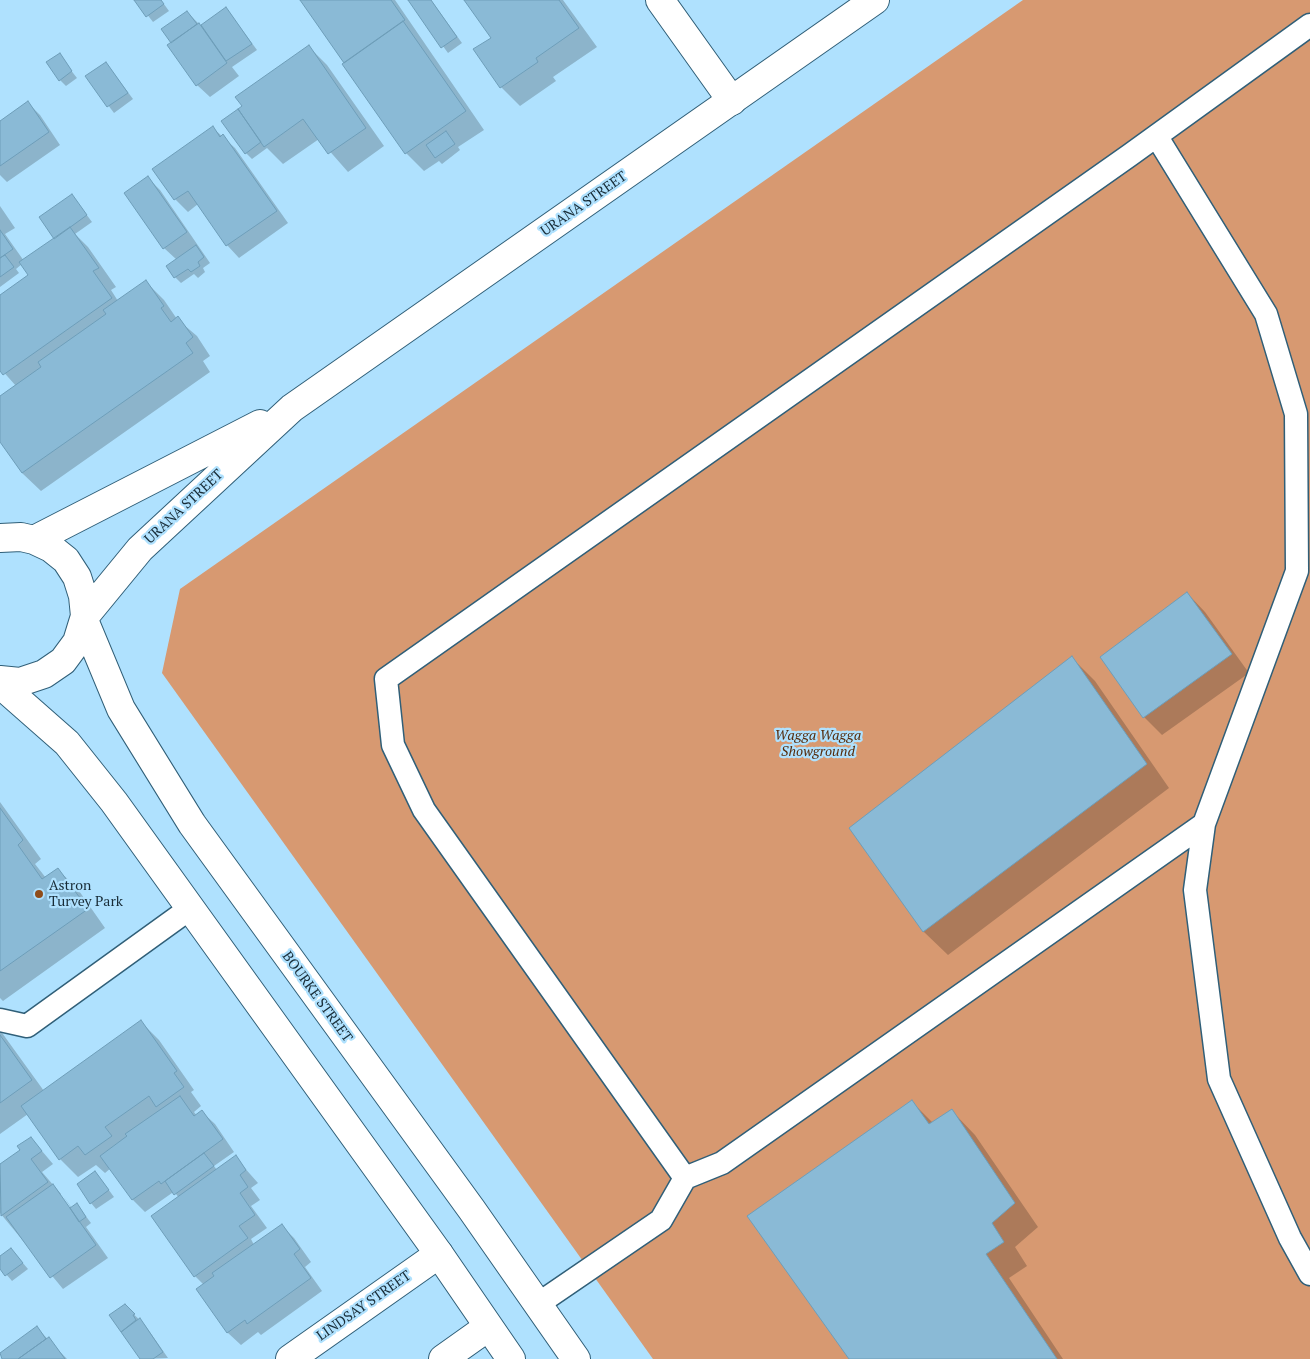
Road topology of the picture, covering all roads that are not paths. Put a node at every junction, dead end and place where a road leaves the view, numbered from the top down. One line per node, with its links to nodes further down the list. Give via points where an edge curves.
1 (660, 0): 4 (main road)
2 (876, 0): 4 (main road, URANA STREET)
3 (1310, 25): 5 (lane)
4 (732, 101): 6 (main road, URANA STREET)
5 (1157, 136): 11 (lane, via 1266,314 1296,414 1297,571); 14 (lane, via 386,679 393,745 424,810)
6 (292, 408): 7 (main road, URANA STREET); 8 (main road, URANA STREET, via 140,549)
7 (11, 536): 8 (main road, via 51,548 66,560 84,596)
8 (84, 618): 9 (main road, via 77,642 63,661 44,674 20,682); 17 (main road, BOURKE STREET, via 121,709 192,824)
9 (0, 680)
10 (0, 684): 12 (main road, via 66,744 114,802)
11 (1204, 824): 14 (lane, via 722,1163); 16 (lane, via 1195,890 1219,1079 1290,1238)
12 (192, 907): 13 (lane, via 27,1026); 15 (main road)
13 (0, 1020)
14 (685, 1178): 17 (lane, via 662,1220)
15 (439, 1254): 18 (main road); 19 (main road, LINDSAY STREET)
16 (1310, 1274)
17 (538, 1304): 22 (main road, BOURKE STREET)
18 (488, 1327): 20 (main road); 21 (main road)
19 (290, 1359)
20 (443, 1359)
21 (511, 1359)
22 (576, 1359)

